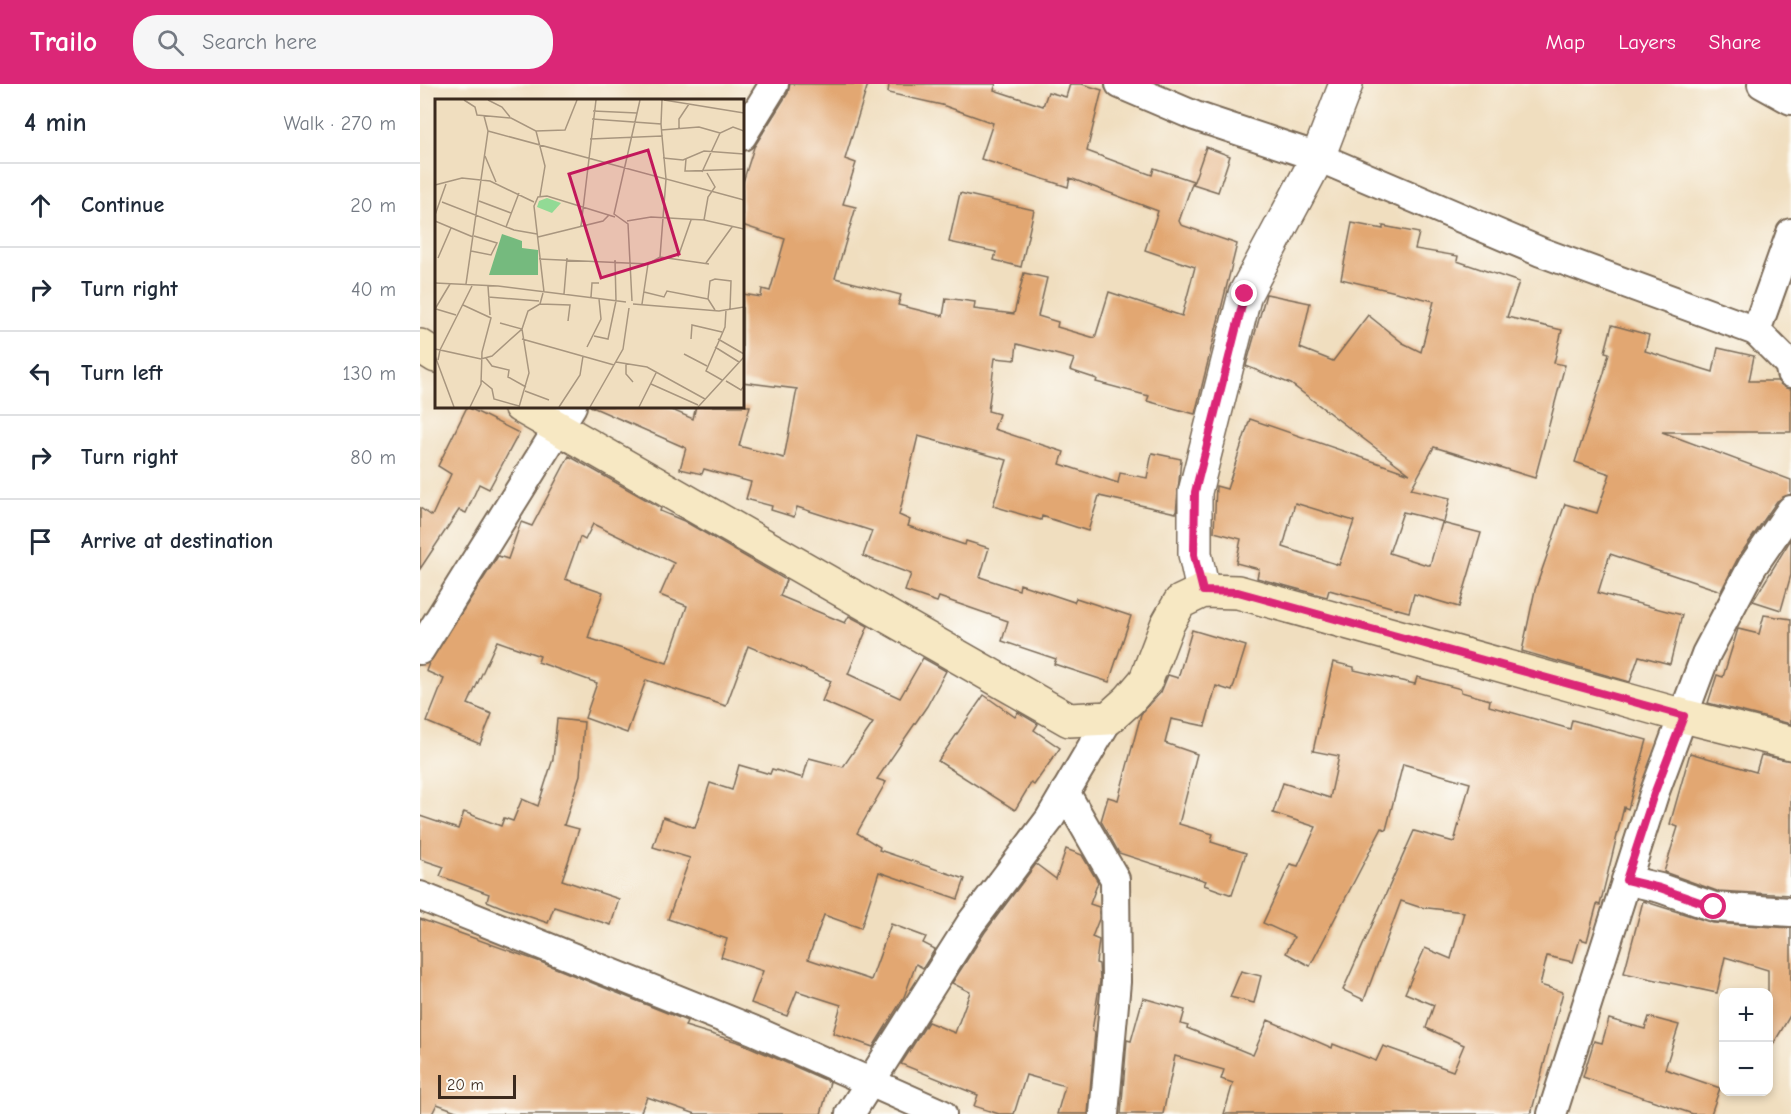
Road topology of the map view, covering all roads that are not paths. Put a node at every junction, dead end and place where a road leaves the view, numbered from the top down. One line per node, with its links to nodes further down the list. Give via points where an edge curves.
1 (774, 84): 6 (street)
2 (1120, 84): 7 (street, via 1195,116)
3 (1346, 84): 7 (street)
4 (1762, 84): 5 (street)
5 (1791, 100)
6 (744, 133)
7 (1318, 157): 9 (street, via 1541,252); 16 (street, via 1245,294 1195,492 1194,555)
8 (1791, 233): 9 (street)
9 (1756, 331): 12 (street, via 1789,364)
10 (420, 346): 11 (main road)
11 (435, 355)
12 (1791, 373)
13 (528, 408): 14 (main road)
14 (565, 418): 17 (street); 19 (main road, via 1069,720)
15 (1791, 510): 18 (street, via 1752,567 1706,654)
16 (1203, 591): 18 (main road, via 1238,592); 19 (main road, via 1180,602 1146,680)
17 (420, 650)
18 (1684, 716): 20 (main road); 22 (street)
19 (1109, 718): 21 (street)
20 (1791, 743)
21 (1065, 792): 25 (street, via 1049,820 971,923); 28 (street, via 1115,879 1116,982)
22 (1626, 880): 24 (street, via 1714,907); 29 (street)
23 (420, 896): 25 (street, via 753,1030)
24 (1791, 912)
25 (870, 1082): 26 (street); 27 (street)
26 (850, 1114)
27 (942, 1114)
28 (1104, 1114)
29 (1552, 1114)

